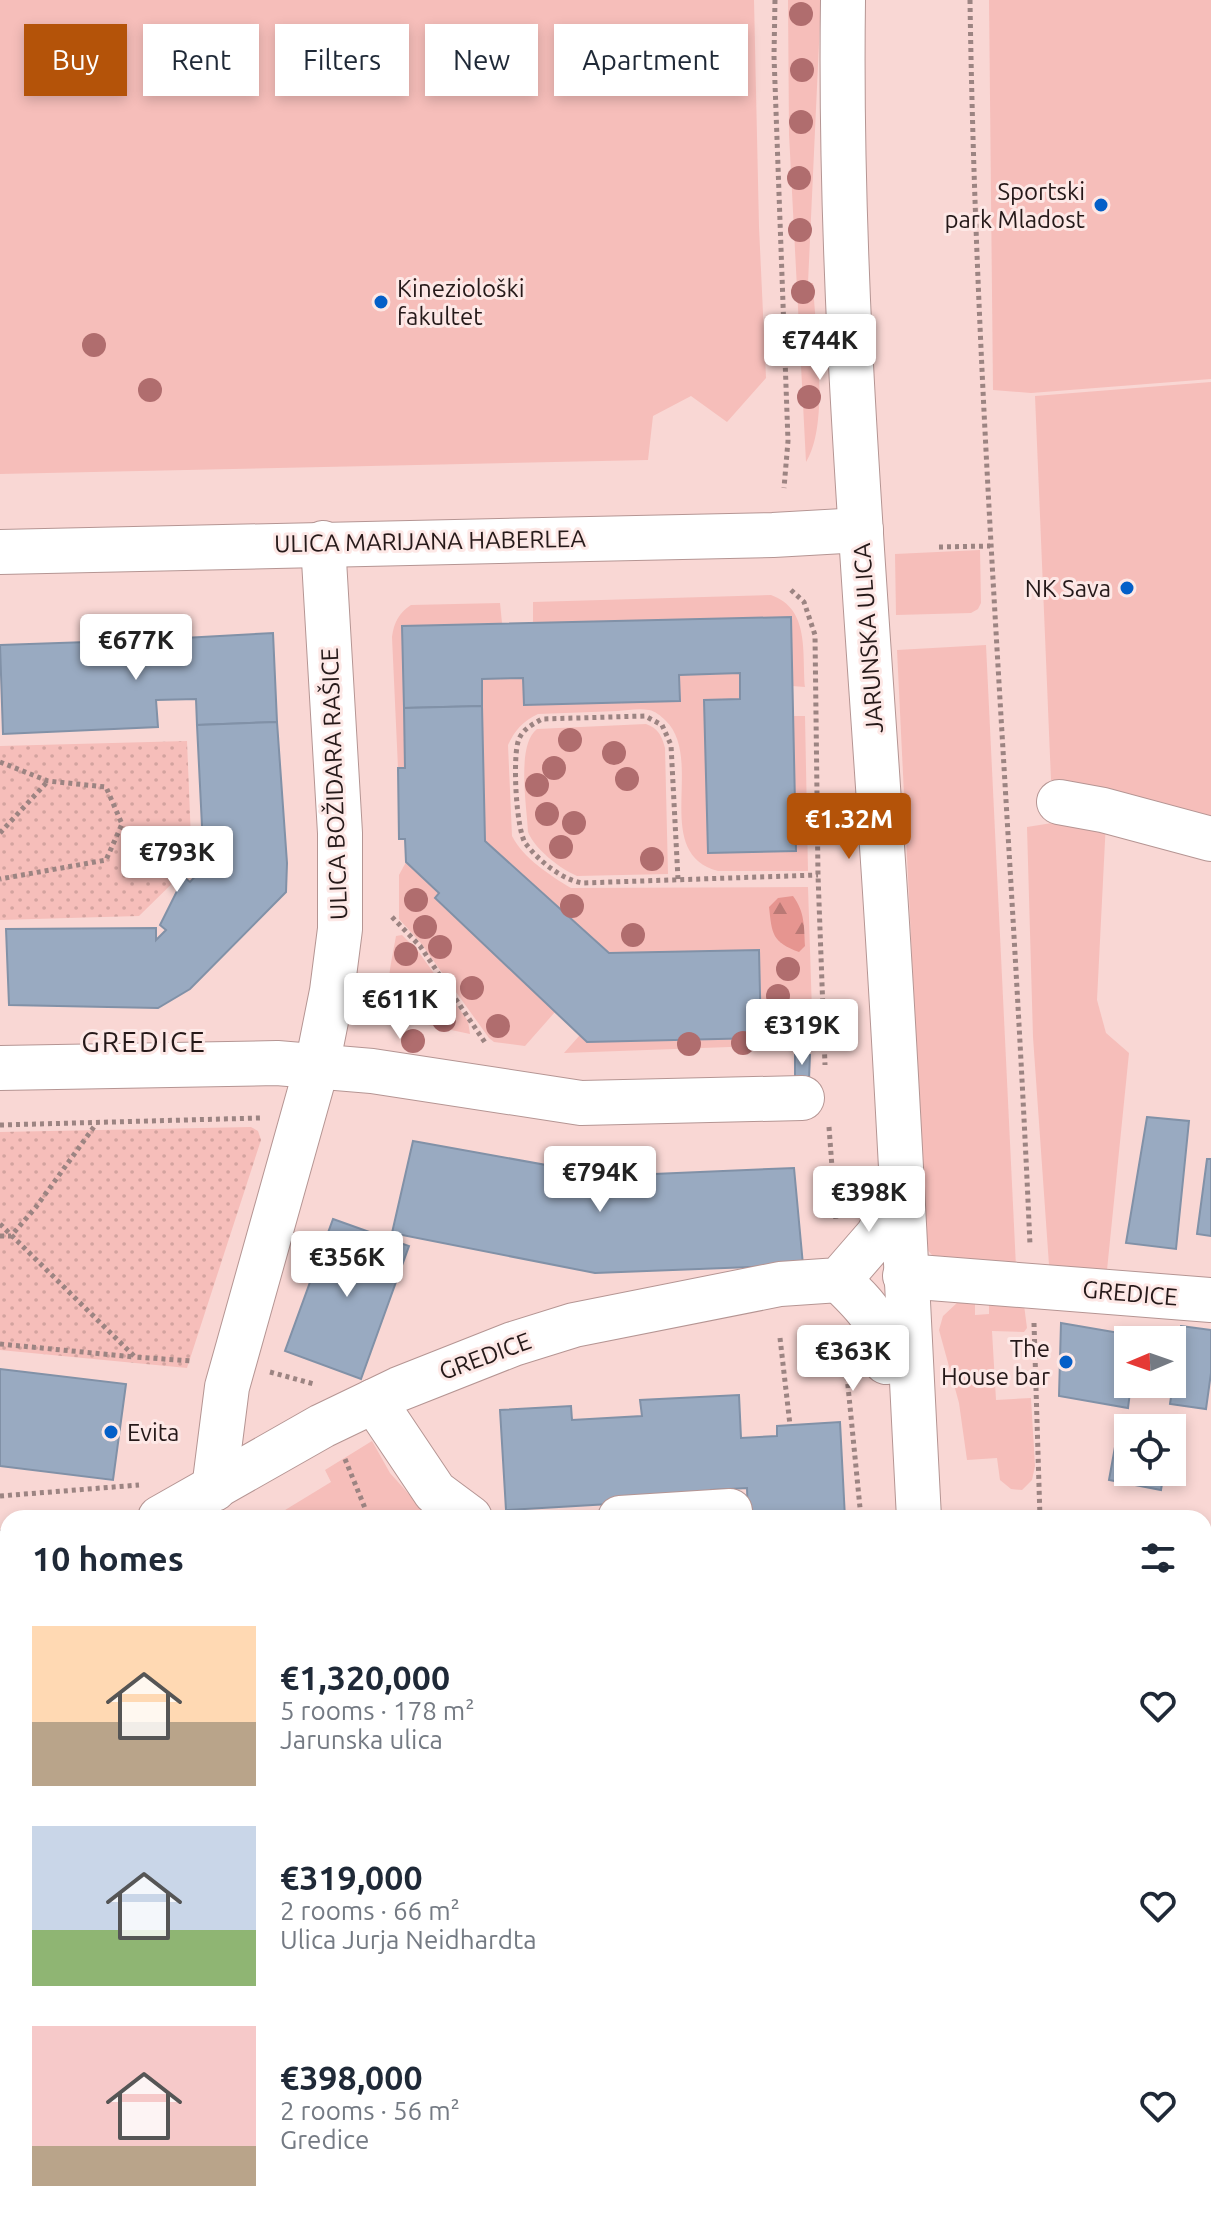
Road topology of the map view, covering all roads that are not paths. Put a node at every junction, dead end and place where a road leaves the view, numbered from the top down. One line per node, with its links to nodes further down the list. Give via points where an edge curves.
1 (843, 0): 2 (street, JARUNSKA ULICA)
2 (861, 530): 3 (street, ULICA MARIJANA HABERLEA); 10 (street, JARUNSKA ULICA)
3 (323, 543): 4 (street, ULICA MARIJANA HABERLEA); 7 (street, ULICA BOŽIDARA RAŠICE, via 342,883 332,991)
4 (0, 552)
5 (1059, 802): 6 (street)
6 (1211, 839)
7 (317, 1066): 8 (street); 9 (street, via 581,1103); 16 (street, ULICA BOŽIDARA RAŠICE, via 227,1387)
8 (0, 1068)
9 (819, 1099)
10 (901, 1188): 11 (street, JARUNSKA ULICA); 12 (street, via 878,1235)
11 (905, 1276): 13 (street, GREDICE); 14 (street, JARUNSKA ULICA); 20 (street, JARUNSKA ULICA)
12 (839, 1280): 14 (street, via 867,1307 880,1330); 15 (street, GREDICE, via 780,1284 574,1325 462,1363)
13 (1211, 1300)
14 (866, 1362): 19 (street, JARUNSKA ULICA)
15 (374, 1401): 16 (street, GREDICE); 18 (street, via 435,1492)
16 (214, 1489): 17 (street, GREDICE)
17 (156, 1501)
18 (456, 1510)
19 (893, 1510)
20 (919, 1510)

